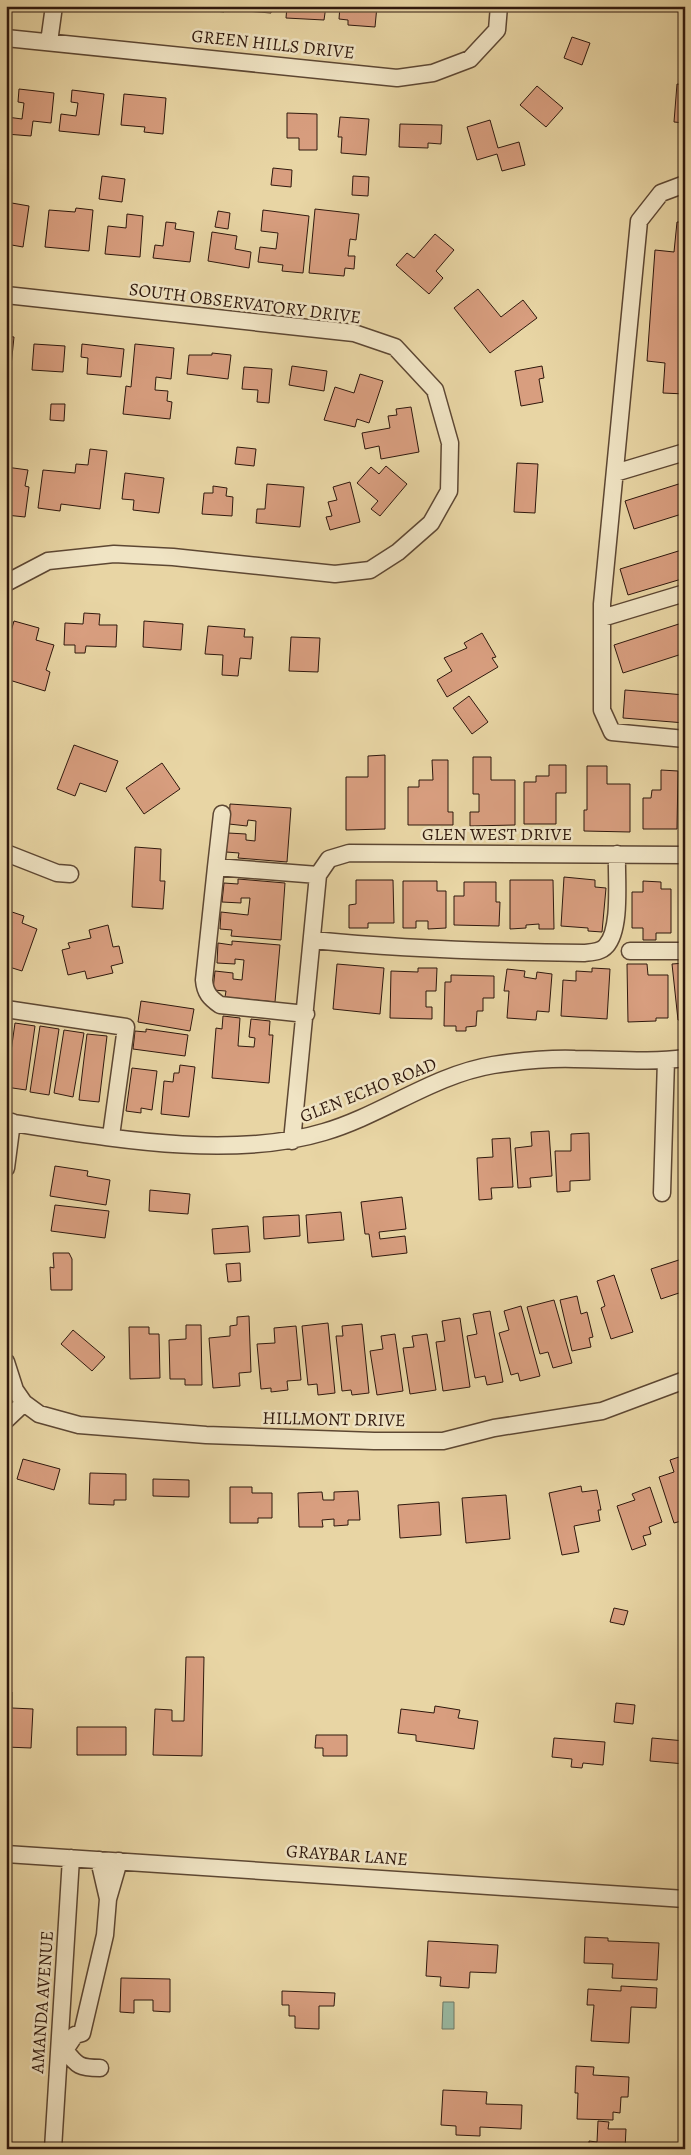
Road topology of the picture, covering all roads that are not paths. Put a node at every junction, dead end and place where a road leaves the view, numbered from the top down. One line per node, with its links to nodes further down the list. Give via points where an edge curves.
1 (54, 6): 4 (street)
2 (499, 6): 4 (street, GREEN HILLS DRIVE, via 497,30 470,59 433,73 397,78)
3 (6, 38): 4 (street, GREEN HILLS DRIVE)
4 (48, 42)
5 (685, 184): 8 (street, via 661,193 639,221)
6 (6, 295): 9 (street, SOUTH OBSERVATORY DRIVE, via 354,333 395,347 435,390 450,443 448,490 431,523 398,552 370,570 336,574 114,554 48,561)
7 (685, 452): 8 (street)
8 (615, 473): 11 (street)
9 (6, 583)
10 (685, 593): 11 (street)
11 (602, 618): 12 (street, via 602,710 612,732)
12 (685, 739)
13 (222, 814): 17 (street)
14 (6, 853): 18 (street, via 57,873)
15 (617, 854): 16 (street, GLEN WEST DRIVE); 19 (street, GLEN WEST DRIVE, via 349,853 329,859); 20 (street, via 614,933 605,947 598,951 472,952)
16 (685, 854)
17 (216, 867): 19 (street); 24 (street, via 205,989 211,999 220,1005)
18 (70, 874)
19 (318, 875): 20 (street)
20 (313, 940): 24 (street)
21 (630, 951): 22 (street)
22 (685, 951)
23 (6, 1009): 28 (street, via 126,1027)
24 (306, 1014): 29 (street)
25 (685, 1058): 26 (street, GLEN ECHO ROAD)
26 (666, 1060): 29 (street, GLEN ECHO ROAD, via 537,1059 491,1066 442,1081 327,1132); 31 (street)
27 (9, 1122): 28 (street, GLEN ECHO ROAD); 30 (street)
28 (111, 1136): 29 (street, GLEN ECHO ROAD, via 232,1146)
29 (292, 1141)
30 (6, 1168)
31 (662, 1193)
32 (6, 1362): 34 (street, via 15,1390)
33 (685, 1380): 34 (street, HILLMONT DRIVE, via 602,1411 494,1428 444,1440 206,1435 80,1425 39,1414)
34 (24, 1403): 35 (street)
35 (6, 1420)
36 (6, 1854): 37 (street, GRAYBAR LANE)
37 (71, 1858): 38 (street, GRAYBAR LANE); 42 (street, AMANDA AVENUE)
38 (99, 1860): 39 (street, GRAYBAR LANE); 40 (street)
39 (120, 1861): 40 (street); 41 (street, GRAYBAR LANE)
40 (108, 1899): 42 (street, via 105,1935 82,2033 75,2035)
41 (685, 1899)
42 (62, 2050): 43 (street, via 84,2068); 44 (street, AMANDA AVENUE)
43 (100, 2068)
44 (53, 2149)

